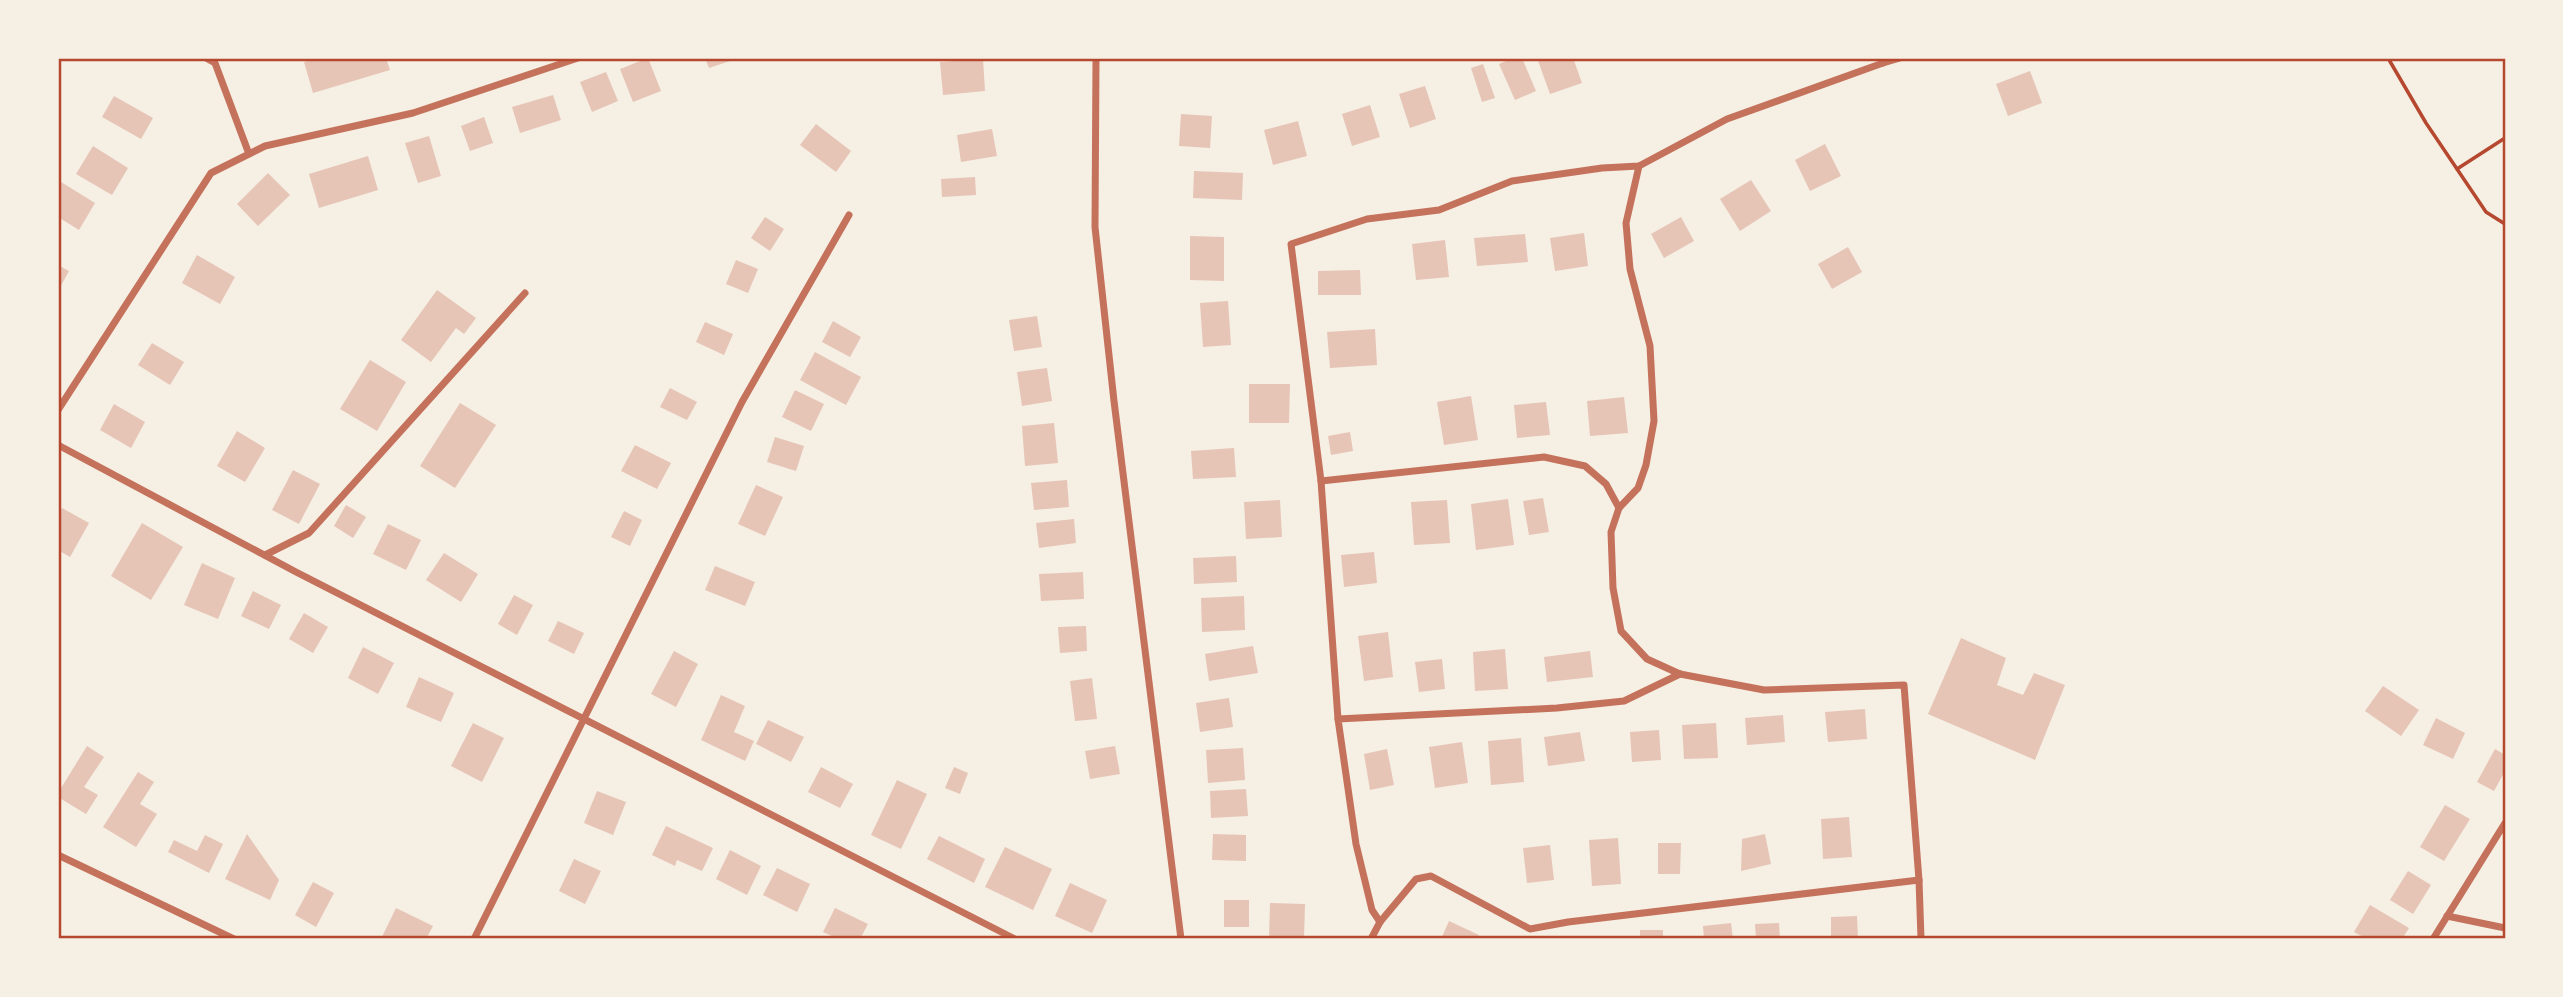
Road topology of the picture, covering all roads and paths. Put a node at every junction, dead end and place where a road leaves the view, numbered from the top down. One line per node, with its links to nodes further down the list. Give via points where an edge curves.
1 (206, 58): 8 (street, via 215,63)
2 (578, 58): 8 (street, via 413,113 265,146)
3 (1096, 58): 31 (street, via 1095,227)
4 (1900, 58): 6 (street)
5 (2388, 58): 10 (path)
6 (1882, 60): 9 (street, via 1727,120)
7 (2505, 138): 10 (path)
8 (250, 154): 14 (street, via 211,173)
9 (1639, 166): 16 (street, via 1512,181 1439,210 1367,219 1292,244); 17 (street, via 1626,223 1630,269 1650,346 1654,421 1637,488)
10 (2457, 169): 12 (path, via 2486,212)
11 (849, 215): 20 (street, via 742,402)
12 (2505, 224)
13 (525, 293): 18 (street, via 309,533)
14 (58, 410)
15 (58, 445): 18 (street)
16 (1321, 481): 17 (street, via 1544,457 1585,466 1606,484); 21 (street)
17 (1619, 508): 19 (street, via 1611,532 1613,588 1621,631 1647,659)
18 (265, 555): 20 (street)
19 (1681, 674): 21 (street, via 1624,701); 24 (street, via 1764,690 1904,685)
20 (585, 718): 29 (street); 30 (street)
21 (1338, 719): 26 (street, via 1356,844 1372,909)
22 (2505, 823): 25 (street)
23 (58, 855): 28 (street)
24 (1919, 880): 26 (street, via 1530,929 1431,876 1416,879); 33 (street)
25 (2447, 916): 27 (street); 34 (street)
26 (1380, 922): 32 (street)
27 (2505, 928)
28 (234, 939)
29 (474, 939)
30 (1015, 939)
31 (1181, 939)
32 (1371, 939)
33 (1921, 939)
34 (2433, 939)

